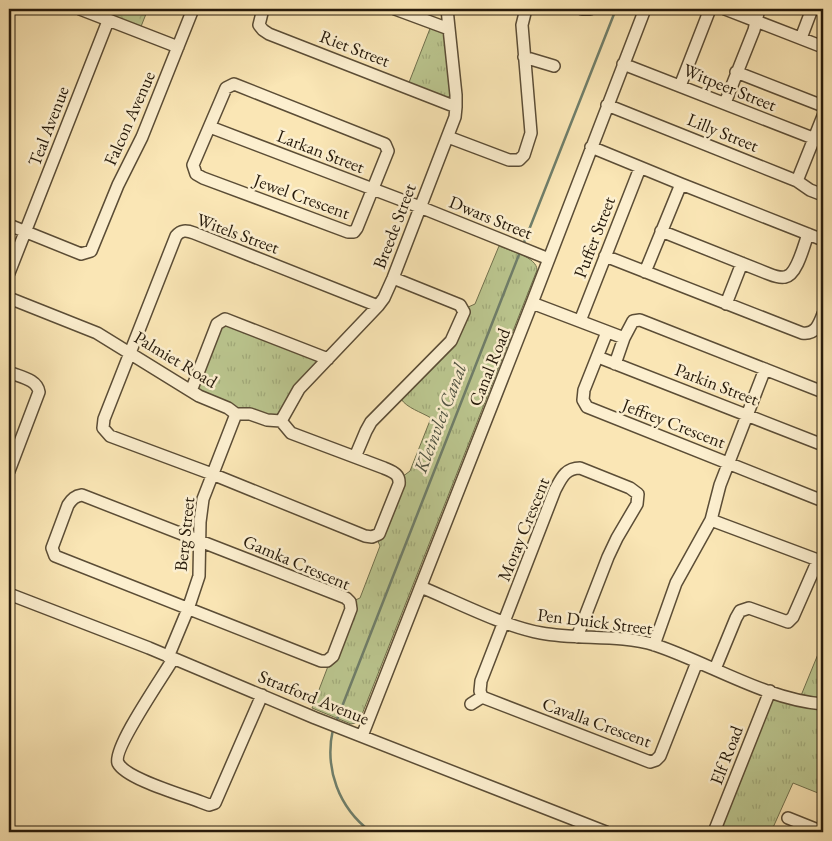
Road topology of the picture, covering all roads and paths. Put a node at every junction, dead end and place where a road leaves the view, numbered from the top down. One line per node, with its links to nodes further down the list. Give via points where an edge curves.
1 (80, 9): 14 (street)
2 (193, 9): 18 (street, Falcon Avenue)
3 (263, 9): 28 (street, Riet Street, via 259,25 269,34)
4 (395, 9): 16 (street)
5 (447, 9): 16 (street, Breede Street)
6 (526, 9): 20 (street, via 522,25)
7 (582, 9): 8 (street)
8 (590, 9)
9 (645, 9): 21 (street, Canal Road)
10 (710, 9): 24 (street)
11 (725, 9): 15 (street)
12 (759, 9): 15 (street)
13 (812, 9): 17 (street)
14 (108, 21): 18 (street); 42 (street, Teal Avenue)
15 (756, 21): 17 (street); 23 (street)
16 (449, 29): 28 (street, Breede Street)
17 (801, 38): 19 (street)
18 (178, 47): 42 (street, Falcon Avenue, via 91,251 81,254)
19 (823, 47)
20 (524, 57): 22 (street); 31 (street, via 531,133 524,155 515,161 509,160)
21 (624, 64): 24 (street, Witpeer Street); 26 (street, Canal Road)
22 (554, 66)
23 (736, 72): 25 (street); 27 (street)
24 (680, 86): 25 (street, Witpeer Street)
25 (725, 103): 32 (street, Witpeer Street)
26 (607, 105): 33 (street, Canal Road); 35 (street, Lilly Street)
27 (823, 106)
28 (456, 107): 31 (street, Breede Street)
29 (823, 116): 32 (street)
30 (210, 127): 37 (street, Larkan Street); 37 (street, Jewel Crescent, via 226,88 238,84 385,144 388,150); 37 (street, Jewel Crescent, via 193,165 194,171 203,178 254,198 351,233 357,228)
31 (448, 137): 39 (street, Breede Street)
32 (819, 141): 35 (street)
33 (591, 147): 34 (street); 46 (street, Canal Road)
34 (640, 168): 36 (street); 45 (street, Puffer Street)
35 (797, 181): 38 (street, Lilly Street)
36 (680, 184): 41 (street); 43 (street)
37 (374, 189): 39 (street, Larkan Street)
38 (823, 195)
39 (420, 207): 46 (street, Dwars Street); 50 (street, Breede Street)
40 (9, 225): 42 (street)
41 (661, 231): 47 (street); 48 (street)
42 (25, 232): 49 (street, Teal Avenue)
43 (808, 234): 44 (street); 47 (street, via 794,270 784,278)
44 (823, 240)
45 (605, 256): 48 (street); 56 (street, Puffer Street)
46 (546, 258): 52 (street, Canal Road)
47 (742, 263): 53 (street)
48 (645, 272): 53 (street)
49 (9, 273)
50 (393, 278): 54 (street, Breede Street); 71 (street, via 460,304 464,312 452,341 372,422)
51 (9, 298): 59 (street, Palmiet Road, via 97,333)
52 (532, 304): 56 (street); 79 (street, Canal Road)
53 (726, 304): 55 (street, via 808,334 816,329)
54 (378, 306): 59 (street, Witels Street, via 182,231 176,236); 61 (street, Breede Street)
55 (823, 314)
56 (580, 321): 57 (street)
57 (607, 332): 58 (street); 60 (street, Jeffrey Crescent)
58 (624, 338): 62 (street); 63 (street, via 633,321 640,320)
59 (130, 353): 65 (street, Palmiet Road); 74 (street, via 104,419 106,433)
60 (598, 357): 62 (street, Parkin Street); 72 (street, Jeffrey Crescent, via 583,395 587,407)
61 (328, 359): 65 (street, via 225,319 217,324); 69 (street, Breede Street, via 299,389)
62 (615, 364): 68 (street, Parkin Street)
63 (765, 369): 66 (street); 68 (street)
64 (9, 372): 73 (street, via 34,382 39,392)
65 (191, 391): 67 (street, Palmiet Road)
66 (823, 392)
67 (236, 414): 69 (street, Palmiet Road); 74 (street, Berg Street)
68 (748, 415): 70 (street, Parkin Street); 72 (street)
69 (281, 421): 71 (street, Palmiet Road, via 291,433)
70 (823, 444)
71 (355, 457): 74 (street, Palmiet Road, via 394,472 400,479 383,528 372,537)
72 (729, 463): 75 (street, Jeffrey Crescent); 76 (street)
73 (9, 471)
74 (212, 474): 77 (street, Berg Street, via 201,510)
75 (823, 501)
76 (711, 520): 78 (street); 84 (street, via 676,583)
77 (200, 542): 81 (street, Berg Street, via 199,576); 81 (street, Gamka Crescent, via 82,495 76,496 68,505 52,548 52,553 60,559); 81 (street, Gamka Crescent, via 346,598 351,609 333,656 324,661)
78 (821, 561): 87 (street, via 788,622 753,608 745,609 736,618)
79 (420, 587): 82 (street, Pen Duick Street); 93 (street, Canal Road)
80 (9, 594): 85 (street, Stratford Avenue)
81 (188, 609): 85 (street, Berg Street)
82 (504, 622): 83 (street, Pen Duick Street, via 536,632); 83 (street, Moray Crescent, via 562,476 580,468 630,488 638,498 608,557); 90 (street, via 481,681)
83 (577, 637): 84 (street, Pen Duick Street)
84 (654, 645): 86 (street, Pen Duick Street)
85 (171, 658): 89 (street, Stratford Avenue); 89 (street, Berg Street, via 117,757 125,771 144,781 209,805 215,803)
86 (697, 662): 87 (street, Pen Duick Street); 90 (street, Cavalla Crescent, via 660,756 650,762)
87 (714, 669): 88 (street, Pen Duick Street)
88 (770, 691): 92 (street, Pen Duick Street, via 797,701); 96 (street, Elf Road)
89 (262, 695): 93 (street, Stratford Avenue)
90 (482, 697): 91 (street)
91 (471, 704)
92 (823, 704)
93 (362, 736): 95 (street, Stratford Avenue)
94 (788, 818): 97 (street)
95 (606, 832)
96 (714, 832)
97 (823, 832)

